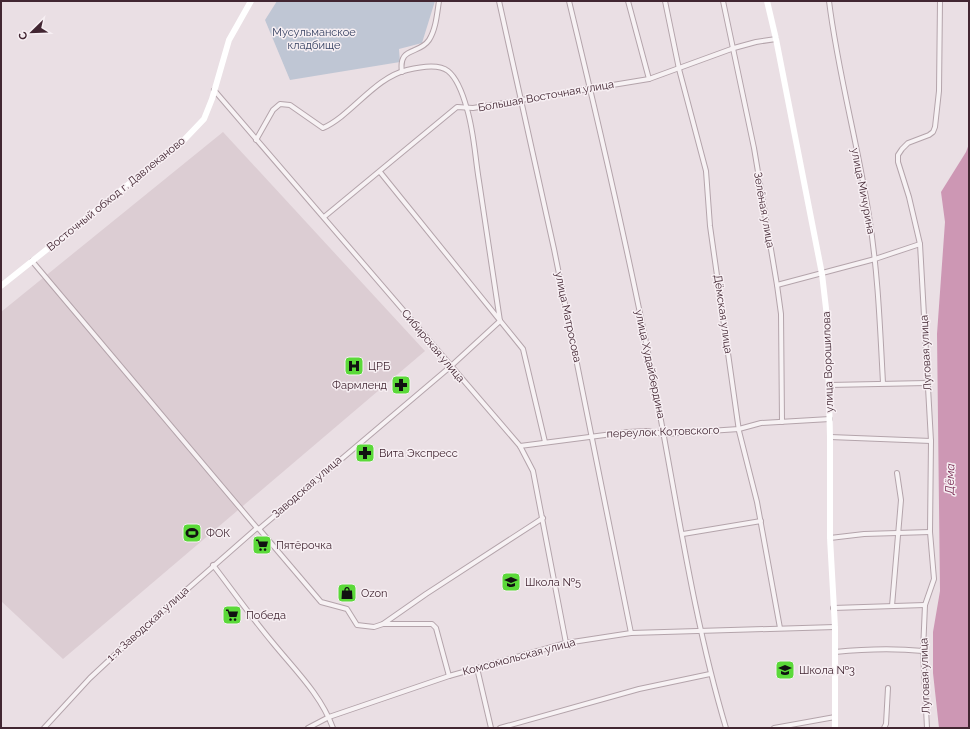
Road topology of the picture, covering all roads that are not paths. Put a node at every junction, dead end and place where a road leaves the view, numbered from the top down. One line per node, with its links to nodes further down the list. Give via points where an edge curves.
1 (251, 1): 17 (street, Восточный обход г. Давлеканово, via 229,40)
2 (439, 1): 14 (street, via 428,41 404,56 400,64)
3 (499, 1): 18 (street, улица Матросова)
4 (569, 1): 16 (street, улица Худайбердина)
5 (628, 1): 15 (street)
6 (665, 1): 13 (street, Дёмская улица)
7 (723, 1): 12 (street, Зелёная улица)
8 (767, 1): 11 (street, улица Ворошилова)
9 (829, 1): 24 (street, улица Мичурина)
10 (940, 1): 23 (street, Луговая улица, via 939,91 935,127 929,135 908,143 898,155)
11 (776, 39): 12 (street, Большая Восточная улица); 26 (street, улица Ворошилова)
12 (734, 48): 13 (street, Большая Восточная улица); 27 (street, Зелёная улица)
13 (679, 70): 15 (street, Большая Восточная улица); 36 (street, Дёмская улица, via 706,171 710,226)
14 (402, 72): 19 (street, via 428,66 441,67 449,71 458,84); 20 (street, via 359,99 323,128 290,105 280,104 273,110)
15 (649, 79): 16 (street, Большая Восточная улица)
16 (590, 88): 18 (street, Большая Восточная улица); 37 (street, улица Худайбердина)
17 (214, 90): 20 (street, Сибирская улица); 25 (street, Восточный обход г. Давлеканово, via 204,119 184,140)
18 (521, 100): 19 (street, Большая Восточная улица); 38 (street, улица Матросова)
19 (467, 108): 21 (street, Большая Восточная улица, via 456,107); 29 (street)
20 (256, 140): 22 (street, Сибирская улица)
21 (380, 172): 22 (street, Большая Восточная улица); 29 (street)
22 (324, 218): 30 (street, Сибирская улица)
23 (920, 244): 24 (street); 32 (street, Луговая улица)
24 (876, 259): 26 (street); 31 (street, улица Мичурина)
25 (32, 261): 28 (street, Восточный обход г. Давлеканово); 46 (street)
26 (822, 274): 27 (street); 33 (street, улица Ворошилова, via 827,317)
27 (777, 285): 35 (street, Зелёная улица, via 781,314)
28 (1, 286)
29 (500, 321): 30 (street, Заводская улица); 41 (street, via 523,349)
30 (450, 367): 42 (street, Сибирская улица); 46 (street, Заводская улица)
31 (883, 383): 32 (street); 33 (street)
32 (927, 383): 40 (street, Луговая улица)
33 (829, 385): 34 (street, улица Ворошилова)
34 (830, 419): 35 (street, переулок Котовского); 39 (street, улица Ворошилова)
35 (782, 422): 36 (street, переулок Котовского, via 761,423)
36 (739, 429): 37 (street, переулок Котовского); 45 (street, Дёмская улица)
37 (664, 434): 38 (street, переулок Котовского, via 646,431); 48 (street, улица Худайбердина)
38 (593, 436): 41 (street, переулок Котовского); 59 (street, улица Матросова)
39 (830, 436): 40 (street); 50 (street, улица Ворошилова)
40 (931, 441): 47 (street, Луговая улица)
41 (545, 442): 42 (street, переулок Котовского)
42 (520, 446): 44 (street, Сибирская улица, via 533,471)
43 (897, 473): 49 (street, via 901,500)
44 (543, 518): 55 (street); 60 (street, Сибирская улица)
45 (760, 521): 48 (street); 57 (street, Дёмская улица)
46 (258, 528): 51 (street, 1-я Заводская улица); 55 (street, via 321,602 347,609 358,625 374,627)
47 (930, 532): 49 (street); 52 (street, Луговая улица, via 934,579)
48 (683, 534): 58 (street, улица Худайбердина)
49 (899, 534): 50 (street, via 864,534); 53 (street)
50 (830, 538): 54 (street, улица Ворошилова)
51 (213, 566): 67 (street); 69 (street, 1-я Заводская улица, via 90,678)
52 (925, 605): 53 (street); 61 (street, Луговая улица)
53 (892, 606): 54 (street)
54 (832, 608): 56 (street, улица Ворошилова)
55 (383, 624): 65 (street, via 432,624 436,628)
56 (835, 627): 57 (street, Комсомольская улица); 62 (street, улица Ворошилова)
57 (780, 628): 58 (street, Комсомольская улица)
58 (701, 631): 59 (street, Комсомольская улица); 64 (street, улица Худайбердина)
59 (631, 633): 60 (street, Комсомольская улица)
60 (566, 643): 63 (street, Комсомольская улица)
61 (923, 651): 62 (street, via 907,649); 78 (street, Луговая улица)
62 (835, 652): 68 (street, улица Ворошилова)
63 (477, 668): 65 (street, Комсомольская улица); 72 (street)
64 (710, 674): 73 (street, via 639,689); 74 (street, улица Худайбердина)
65 (449, 676): 67 (street, Комсомольская улица)
66 (888, 688): 77 (street)
67 (329, 716): 70 (street, Комсомольская улица); 71 (street)
68 (835, 716): 75 (street); 76 (street, улица Ворошилова)
69 (44, 728)
70 (308, 728)
71 (333, 728)
72 (491, 728)
73 (500, 728)
74 (726, 728)
75 (774, 728)
76 (835, 728)
77 (884, 728)
78 (927, 728)

